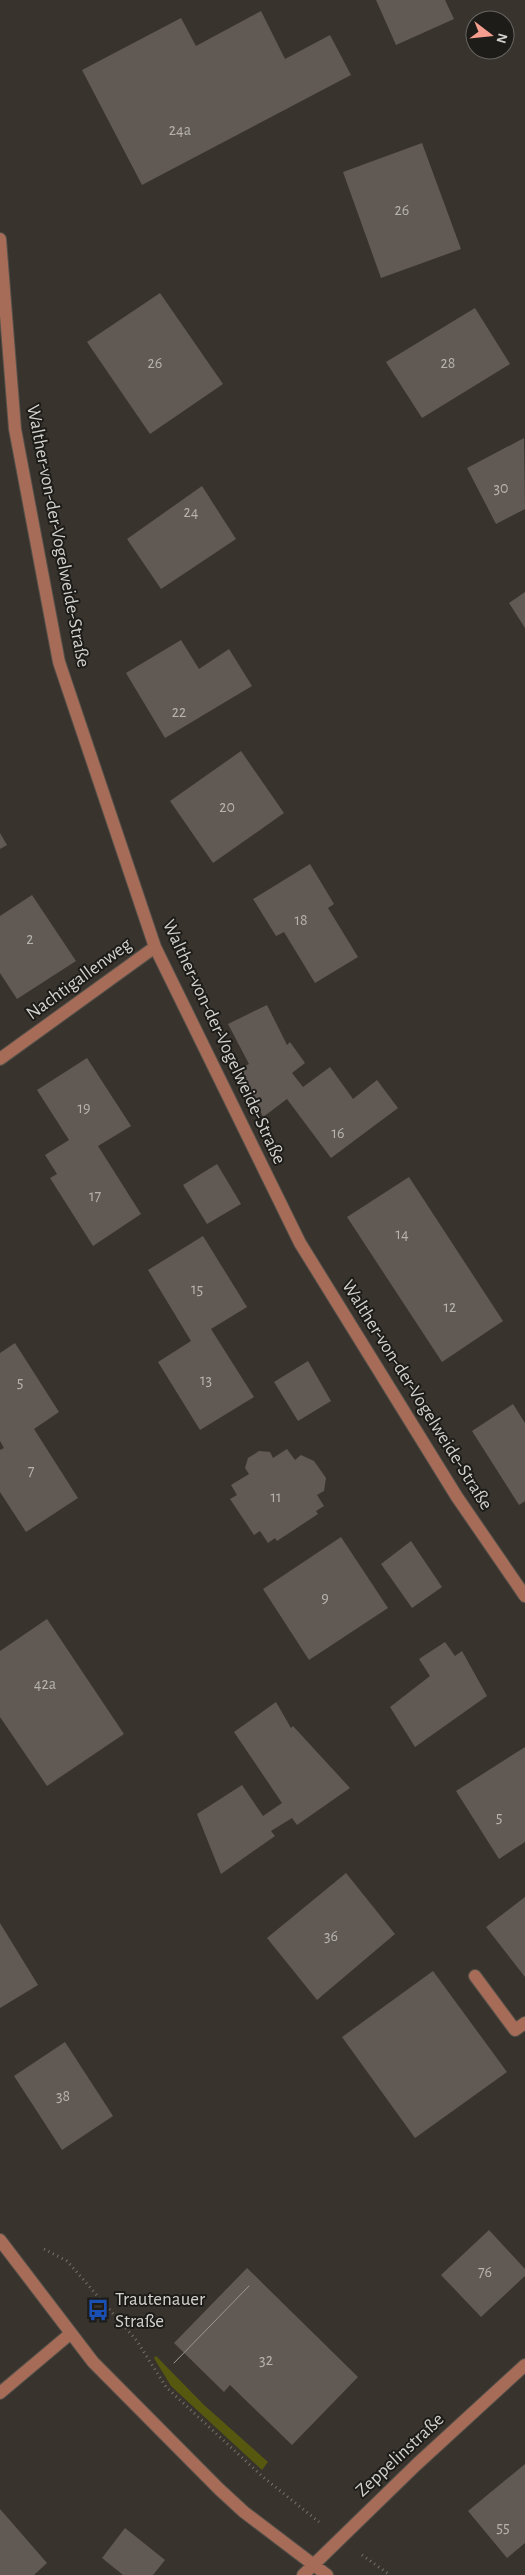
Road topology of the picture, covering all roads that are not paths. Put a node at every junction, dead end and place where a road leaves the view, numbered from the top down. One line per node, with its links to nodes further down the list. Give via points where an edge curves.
1 (0, 239): 2 (street, Walther-von-der-Vogelweide-Straße, via 16,429 59,662)
2 (156, 947): 3 (street, Nachtigallenweg); 4 (street, Walther-von-der-Vogelweide-Straße, via 300,1244 456,1497)
3 (0, 1059)
4 (525, 1596)
5 (475, 1976): 6 (street, via 515,2030)
6 (525, 2023)
7 (0, 2240): 8 (street)
8 (70, 2334): 10 (street); 11 (street, via 93,2362 219,2489)
9 (525, 2365): 11 (street, Zeppelinstraße)
10 (0, 2393)
11 (313, 2565): 12 (street, Zeppelinstraße); 13 (street)
12 (303, 2575)
13 (328, 2575)

